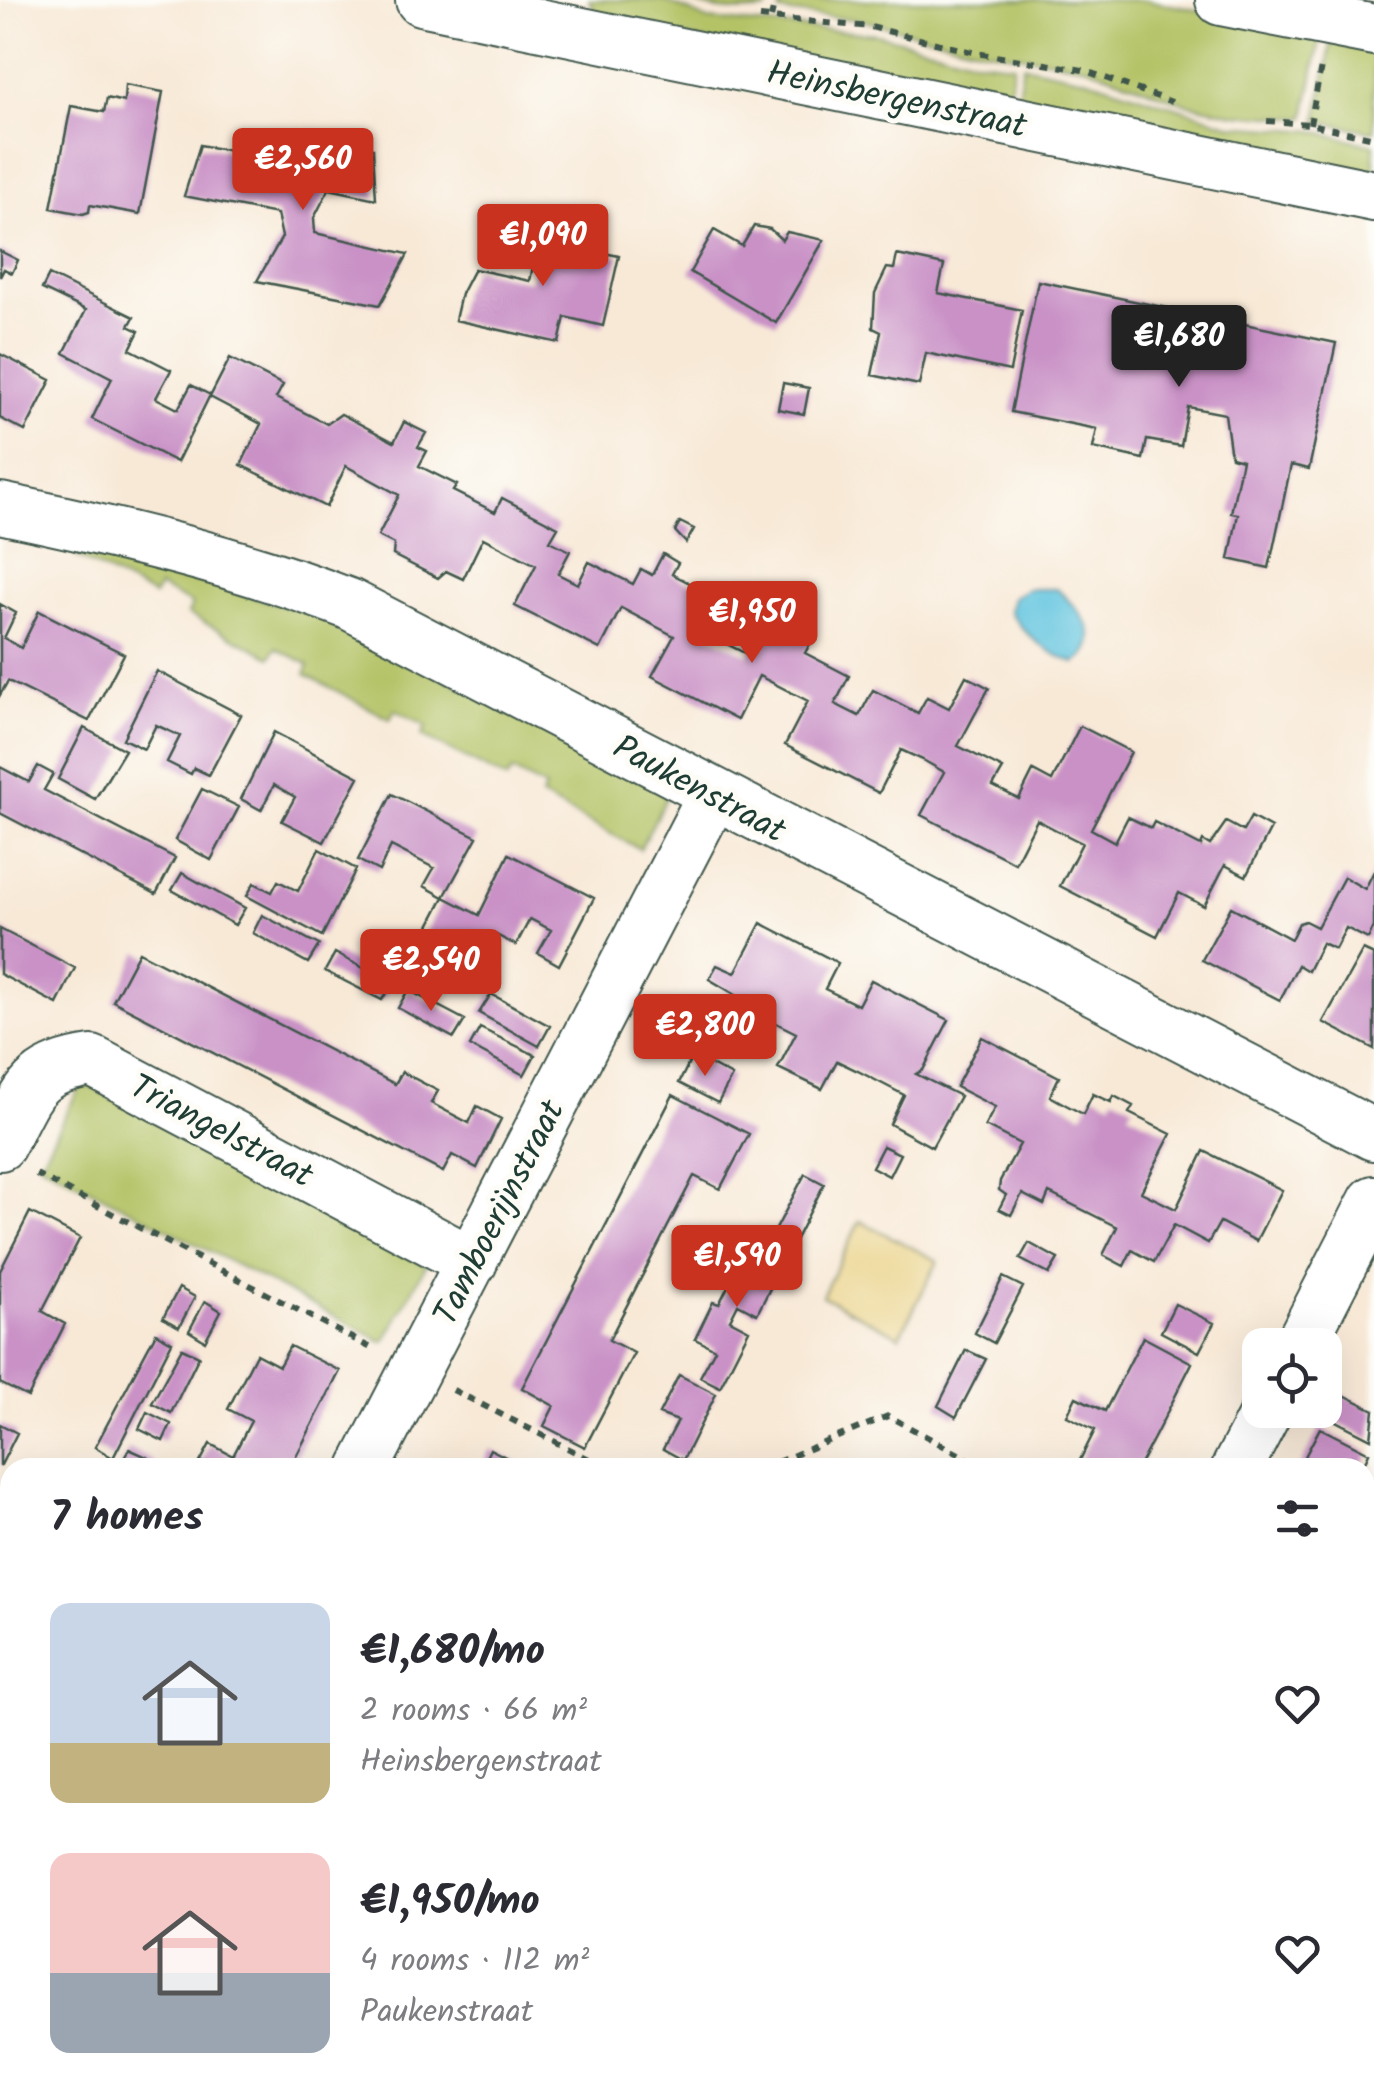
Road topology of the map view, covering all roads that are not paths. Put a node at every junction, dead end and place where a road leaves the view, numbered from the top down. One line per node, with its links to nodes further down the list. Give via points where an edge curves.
1 (420, 0): 3 (street, Heinsbergenstraat)
2 (1221, 0): 4 (street)
3 (544, 12): 5 (street, Heinsbergenstraat)
4 (1358, 20)
5 (1374, 196)
6 (0, 508): 7 (street, Paukenstraat, via 166,543 348,604)
7 (713, 796): 8 (street, Paukenstraat); 11 (street, Tamboerijnstraat)
8 (1374, 1135)
9 (17, 1159): 11 (street, Triangelstraat, via 36,1080 64,1065 92,1061)
10 (1374, 1201): 12 (street)
11 (472, 1262): 14 (street, Tamboerijnstraat)
12 (1309, 1328)
13 (1257, 1428): 15 (street)
14 (369, 1458)
15 (1242, 1458)

